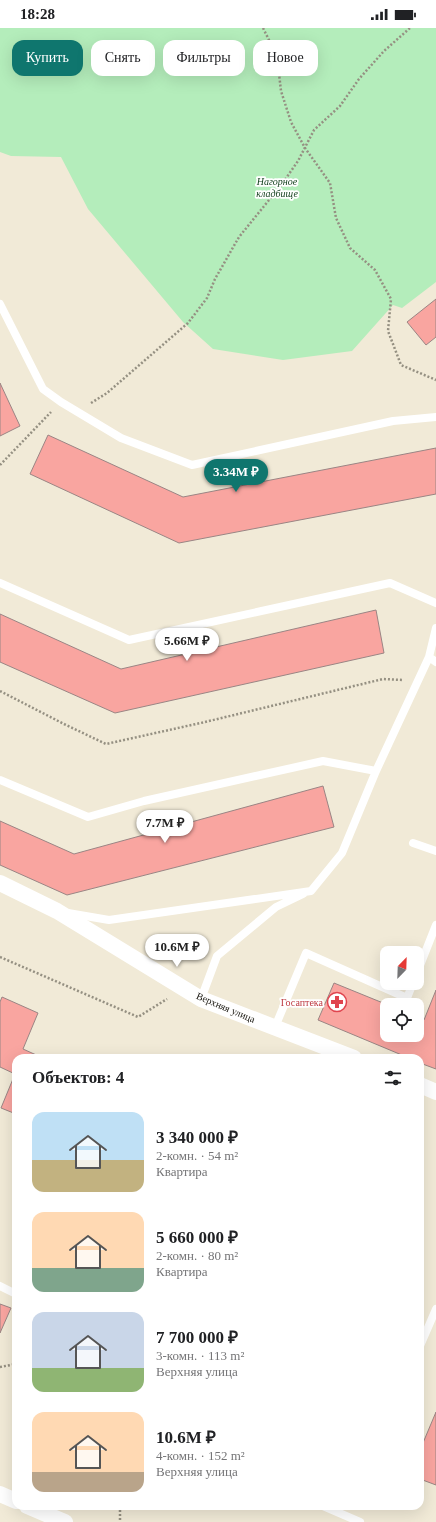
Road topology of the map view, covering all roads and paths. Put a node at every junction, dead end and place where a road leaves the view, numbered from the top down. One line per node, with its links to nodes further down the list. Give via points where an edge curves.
1 (263, 28): 3 (path, via 277,56 281,91 291,122)
2 (410, 28): 3 (path, via 384,51 359,79 340,106 314,130)
3 (305, 148): 5 (path, via 330,183 336,218 350,248 375,270 391,299 388,332 401,365); 7 (path, via 282,184 239,237 207,298 188,323 107,393)
4 (0, 304): 6 (lane, via 43,389)
5 (436, 380)
6 (61, 402): 7 (lane); 9 (path)
7 (77, 412): 8 (lane, via 121,438 192,465 393,421)
8 (436, 417)
9 (0, 465)
10 (0, 583): 11 (lane, via 129,640 390,583)
11 (436, 603)
12 (436, 628): 13 (lane)
13 (433, 659): 14 (lane)
14 (417, 681): 15 (path, via 383,679 106,744); 16 (lane)
15 (0, 691)
16 (376, 771): 17 (lane, via 323,761 144,801 88,817); 21 (lane, via 342,853)
17 (0, 780)
18 (413, 843): 19 (lane)
19 (436, 851)
20 (0, 883): 22 (street, Верхняя улица)
21 (311, 891): 22 (lane, via 109,920); 30 (lane, via 276,907 217,956)
22 (57, 911): 26 (street, Верхняя улица)
23 (436, 925): 24 (lane)
24 (424, 955)
25 (0, 957): 26 (path, via 138,1017 166,1000)
26 (174, 982): 30 (street, Верхняя улица)
27 (380, 986): 31 (lane, via 306,953)
28 (389, 990): 29 (lane, via 407,998)
29 (410, 990)
30 (201, 999): 31 (street, Верхняя улица)
31 (274, 1027): 32 (street, Верхняя улица)
32 (344, 1054)
33 (424, 1086): 34 (street)
34 (436, 1092)
35 (0, 1286): 36 (lane)
36 (12, 1292)
37 (436, 1309): 38 (lane)
38 (424, 1337)
39 (12, 1365): 40 (path)
40 (0, 1367)
41 (0, 1494): 42 (street)
42 (12, 1499)
43 (36, 1510): 46 (street)
44 (120, 1510): 47 (path)
45 (332, 1510): 48 (lane)
46 (65, 1522)
47 (120, 1522)
48 (360, 1522)

